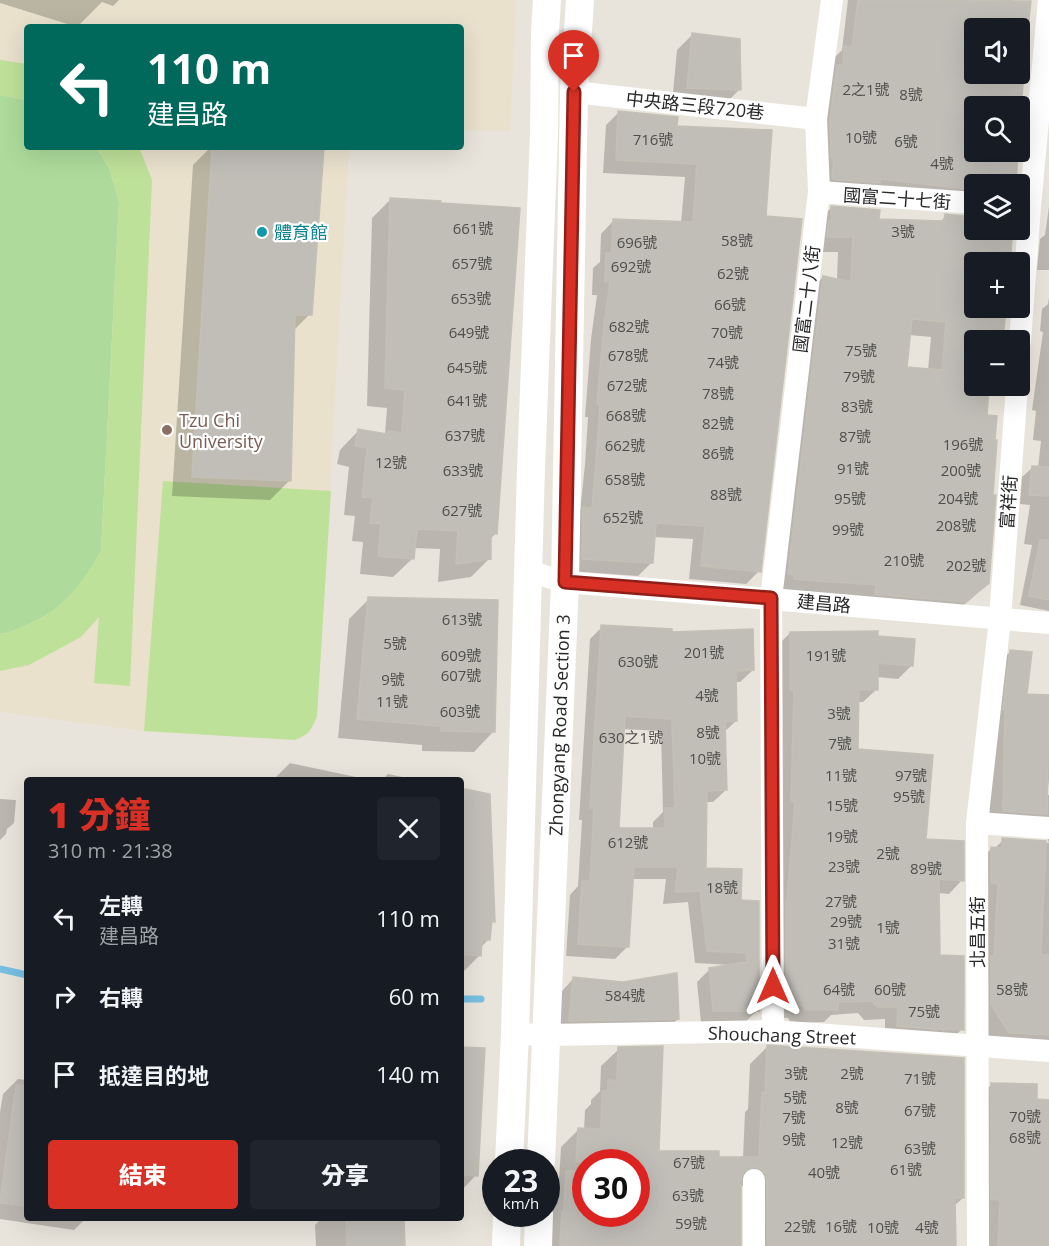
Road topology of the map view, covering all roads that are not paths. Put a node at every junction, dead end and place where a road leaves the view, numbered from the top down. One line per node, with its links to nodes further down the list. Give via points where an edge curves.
1 (547, 0): 12 (street, Zhongyang Road Section 3)
2 (580, 0): 5 (street, Zhongyang Road Section 3)
3 (832, 0): 6 (street, 國富二十八街)
4 (1049, 0): 9 (street)
5 (574, 92): 6 (street, 中央路三段720巷); 13 (street, Zhongyang Road Section 3)
6 (816, 119): 7 (street, 國富二十八街)
7 (819, 192): 8 (street, 國富二十七街); 14 (street, 國富二十八街)
8 (964, 202)
9 (1033, 207): 10 (street)
10 (1021, 330)
11 (1016, 396): 15 (street, 富祥街)
12 (528, 571): 13 (street, 建昌路); 20 (street, Zhongyang Road Section 3)
13 (565, 582): 14 (street, 建昌路); 21 (street, Zhongyang Road Section 3)
14 (771, 598): 15 (street, 建昌路); 19 (street, 國富二十八街)
15 (1000, 619): 16 (street, 建昌路); 17 (street, 北昌五街)
16 (1049, 623)
17 (977, 823): 18 (street); 22 (street, 北昌五街)
18 (1049, 828)
19 (773, 1031): 21 (street, Shouchang Street); 22 (street, Shouchang Street)
20 (515, 1034): 21 (street, Shouchang Street); 24 (street, Zhongyang Road Section 3)
21 (547, 1035): 25 (street, Zhongyang Road Section 3)
22 (977, 1046): 23 (street, Shouchang Street); 32 (street, 北昌五街)
23 (1049, 1051)
24 (510, 1149)
25 (543, 1149)
26 (754, 1180): 31 (street)
27 (507, 1227): 29 (street)
28 (539, 1227): 30 (street)
29 (506, 1246)
30 (538, 1246)
31 (754, 1246)
32 (978, 1246)

